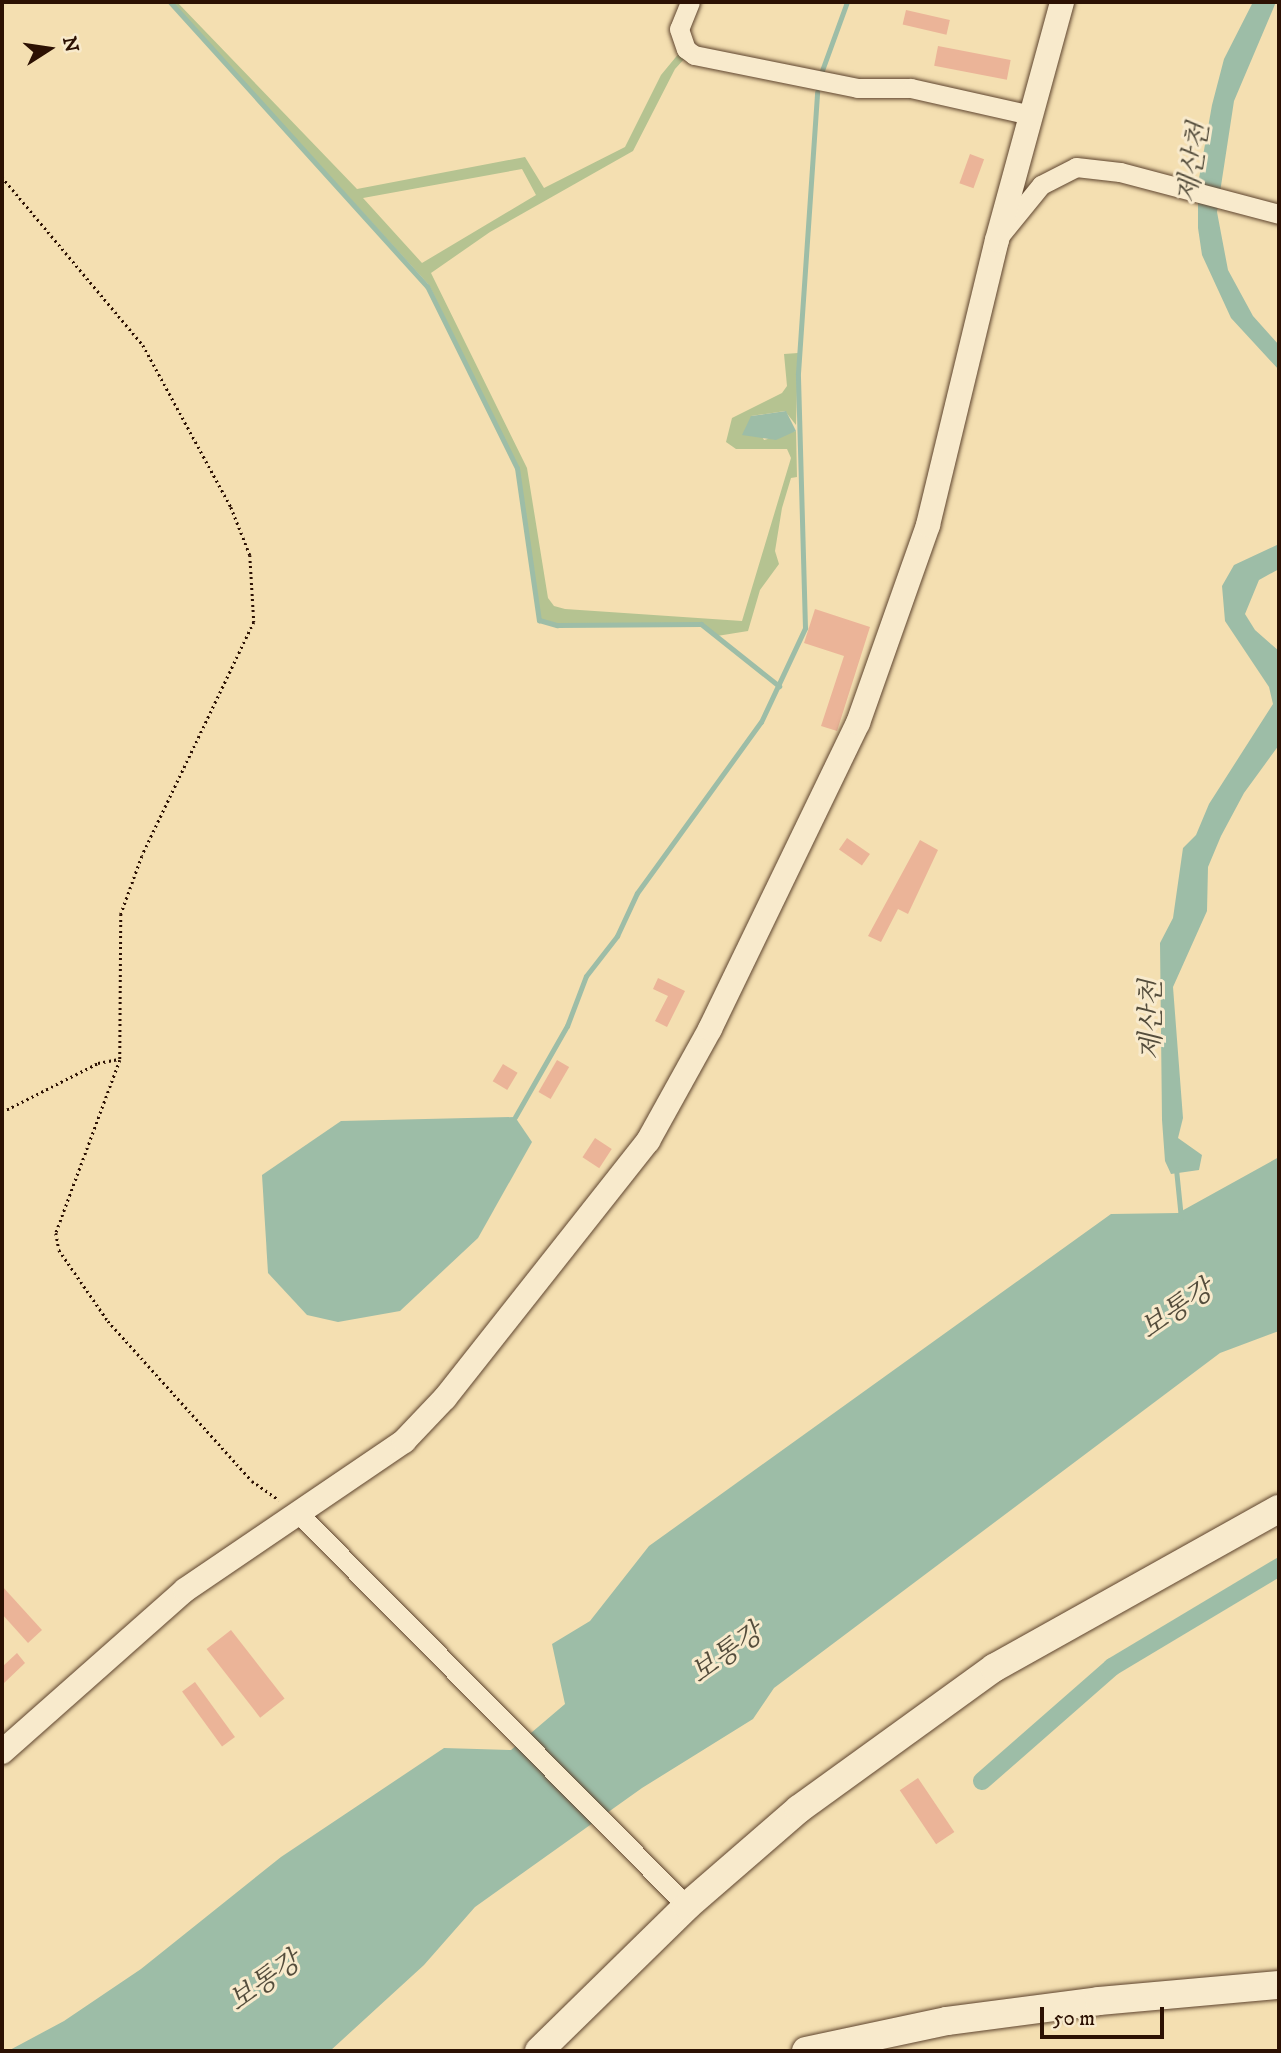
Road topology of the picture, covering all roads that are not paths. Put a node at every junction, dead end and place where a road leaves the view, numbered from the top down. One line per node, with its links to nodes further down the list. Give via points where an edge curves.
1 (690, 2): 3 (street, via 679,29 686,49 694,55 857,88 911,89)
2 (1062, 2): 3 (street)
3 (1031, 116): 5 (street)
4 (1279, 214): 5 (street, via 1120,172 1076,167 1041,185)
5 (997, 240): 7 (street, via 928,525 858,723 704,1040 649,1141 445,1398 404,1441)
6 (1279, 1509): 9 (main road, via 994,1668 799,1809)
7 (304, 1521): 8 (street, via 185,1590); 9 (street)
8 (2, 1752)
9 (687, 1906): 11 (main road)
10 (1279, 1985): 12 (main road, via 947,2021)
11 (539, 2051)
12 (806, 2051)

